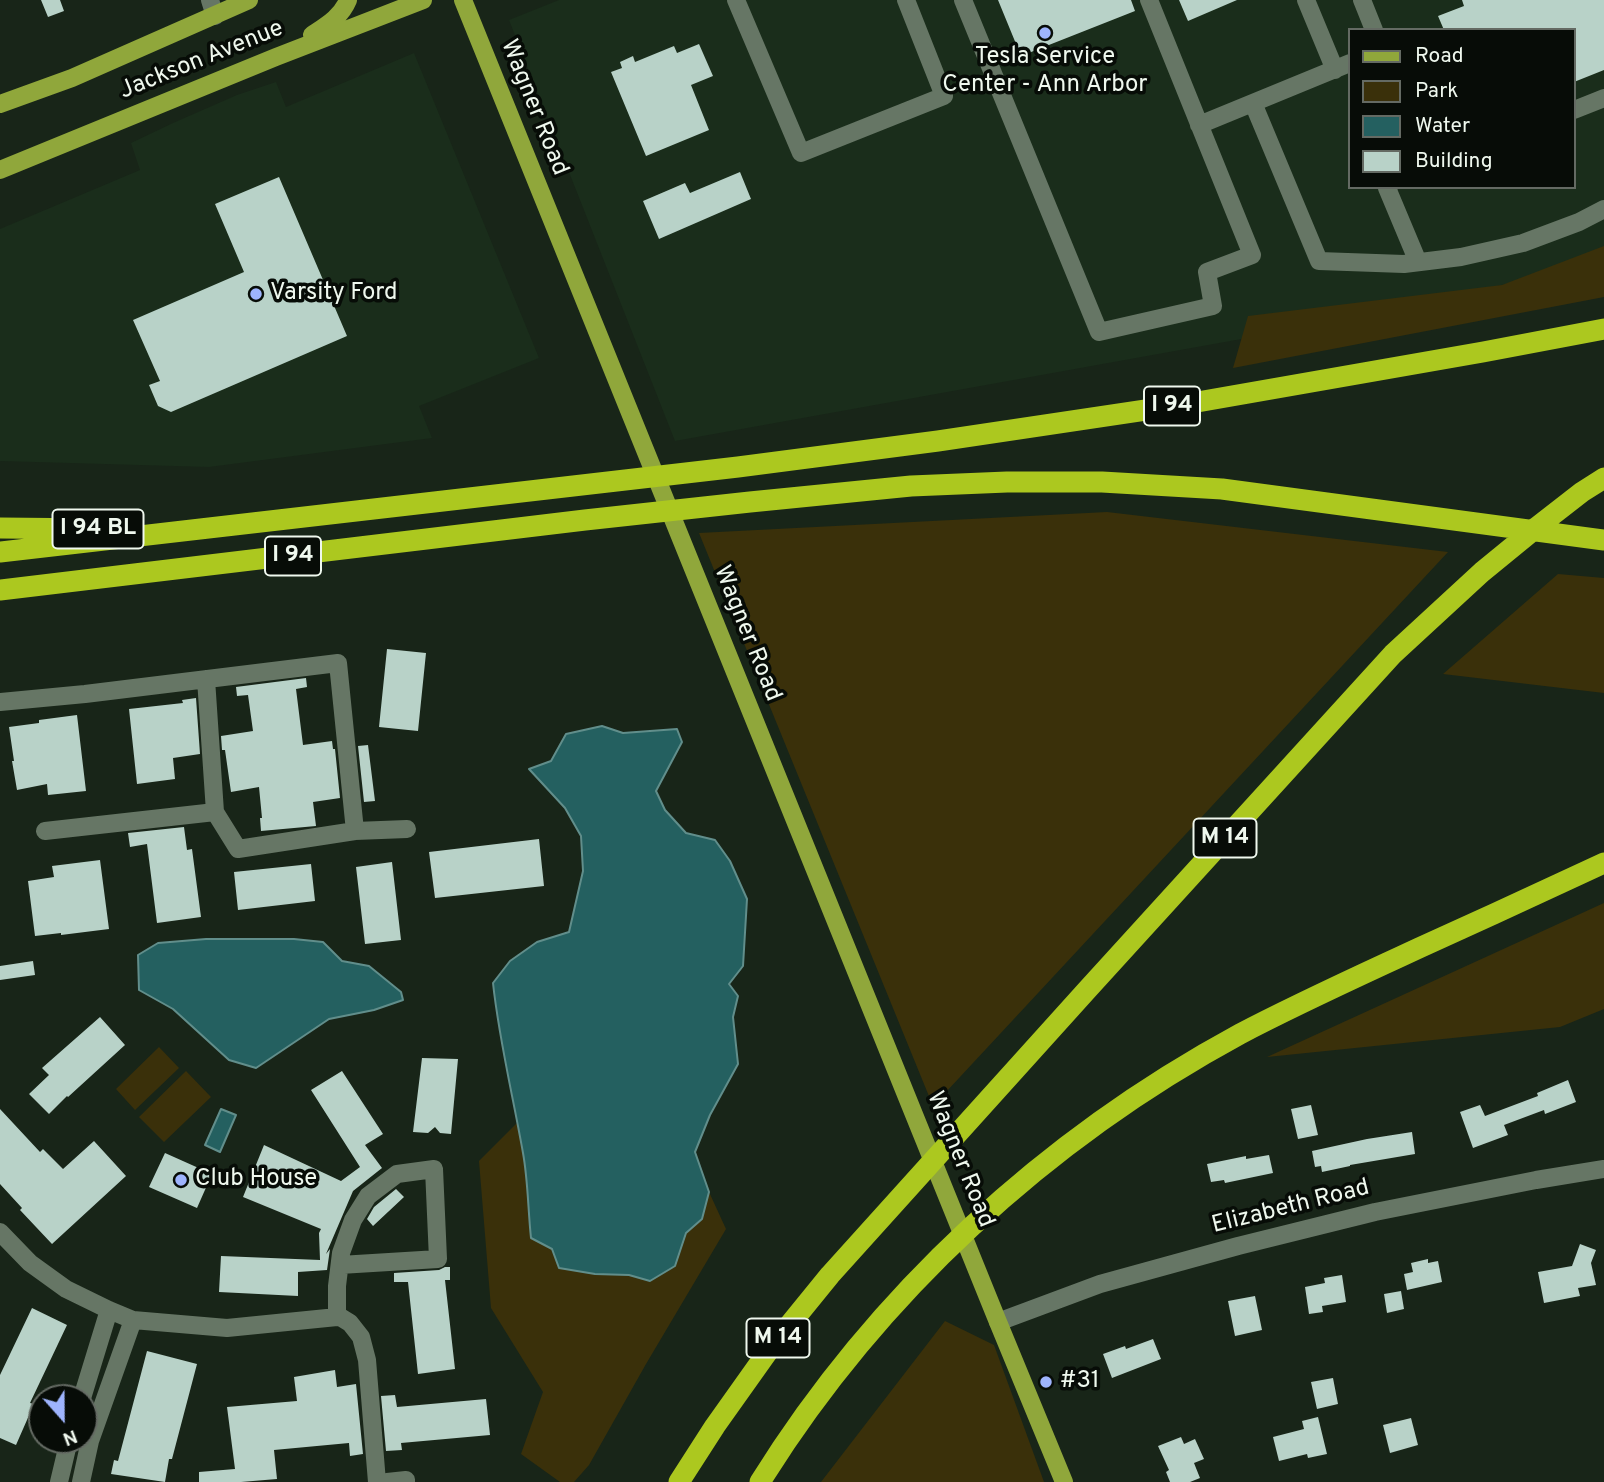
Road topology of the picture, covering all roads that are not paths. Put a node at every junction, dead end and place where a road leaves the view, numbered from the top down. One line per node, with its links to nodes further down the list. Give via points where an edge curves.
1 (249, 0): 11 (main road, Jackson Avenue)
2 (348, 0): 13 (main road, via 332,22)
3 (423, 0): 13 (main road, Jackson Avenue)
4 (463, 0): 44 (main road, Wagner Road)
5 (736, 0): 6 (street, via 801,153 944,96)
6 (906, 0)
7 (963, 0): 19 (street, via 1099,332 1213,306 1207,272 1252,255)
8 (1149, 0): 19 (street)
9 (1306, 0): 14 (street)
10 (1362, 0): 12 (street)
11 (212, 8): 17 (main road, Jackson Avenue, via 72,78)
12 (1373, 28)
13 (276, 57): 20 (main road, Jackson Avenue)
14 (1343, 66): 16 (street)
15 (1604, 98): 18 (street)
16 (1253, 103): 19 (street); 23 (street, via 1319,261)
17 (0, 104)
18 (1576, 109)
19 (1199, 125)
20 (0, 170)
21 (1387, 189): 23 (street)
22 (1604, 209): 23 (street, via 1523,243)
23 (1418, 262)
24 (1604, 329): 27 (highway, I 94, via 1186,404 952,439)
25 (1604, 478): 54 (highway, M 14, via 1482,572 1393,654 830,1275 769,1350)
26 (0, 528): 27 (highway, I 94 BL)
27 (197, 530): 29 (highway, I 94)
28 (1604, 540): 30 (highway, I 94, via 1222,489 1007,482 911,486 709,507)
29 (0, 552)
30 (0, 590)
31 (206, 679): 32 (street); 33 (street); 36 (street, via 338,663)
32 (0, 702)
33 (215, 812): 35 (street); 36 (street, via 238,849)
34 (407, 829): 36 (street)
35 (45, 831)
36 (355, 831)
37 (1604, 863): 55 (highway, M 14, via 1250,1029 1080,1136 1012,1190 920,1277 869,1333)
38 (1604, 1169): 44 (street, Elizabeth Road, via 1387,1209 1275,1237 1100,1284)
39 (0, 1232): 41 (street, via 30,1263 66,1289)
40 (340, 1265): 40 (street, via 353,1220 368,1196 397,1174 434,1169 438,1259); 42 (street)
41 (109, 1310): 43 (street); 45 (street)
42 (337, 1317): 43 (street, via 227,1328); 51 (street, via 361,1336 367,1360)
43 (133, 1320): 46 (street)
44 (998, 1322): 56 (main road, Wagner Road)
45 (86, 1384)
46 (98, 1420)
47 (66, 1454): 49 (street)
48 (87, 1454): 50 (street)
49 (63, 1481)
50 (81, 1482)
51 (377, 1482)
52 (387, 1482): 53 (street)
53 (407, 1482)
54 (678, 1482)
55 (760, 1482)
56 (1064, 1482)

